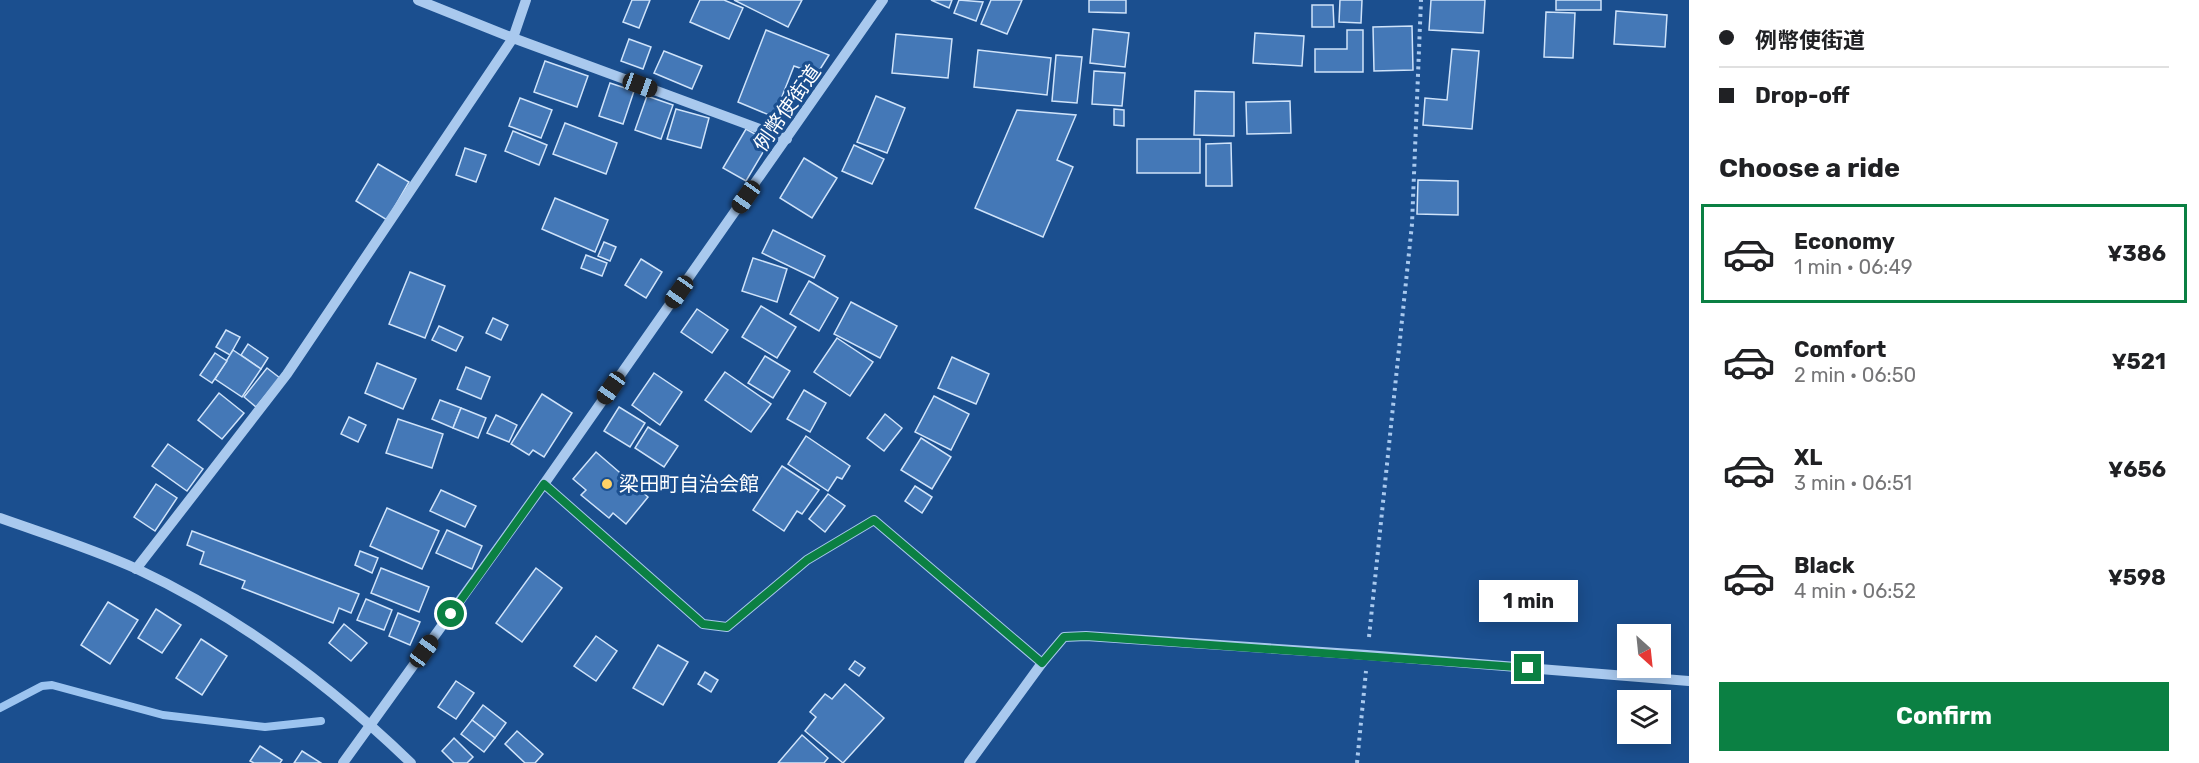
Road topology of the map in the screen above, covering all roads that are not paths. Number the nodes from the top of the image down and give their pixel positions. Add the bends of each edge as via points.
1 (417, 0) edge
2 (526, 0) edge
3 (883, 0) edge
4 (513, 38) junction
5 (787, 139) junction
6 (544, 484) junction
7 (0, 518) edge
8 (136, 569) junction
9 (1042, 663) junction
10 (1689, 681) edge
11 (371, 725) junction
12 (343, 763) edge
13 (411, 763) edge
14 (969, 763) edge

1 - 4 street
2 - 4 street
3 - 5 street, 例幣使街道
4 - 5 street
4 - 8 street via 287,374
5 - 6 street, 例幣使街道
6 - 9 street via 703,624 727,627 807,560 874,520
6 - 11 street, 例幣使街道
7 - 8 street
8 - 11 street via 200,602 252,636
9 - 10 street via 1064,637 1086,636
9 - 14 street
11 - 12 street, 例幣使街道
11 - 13 street

